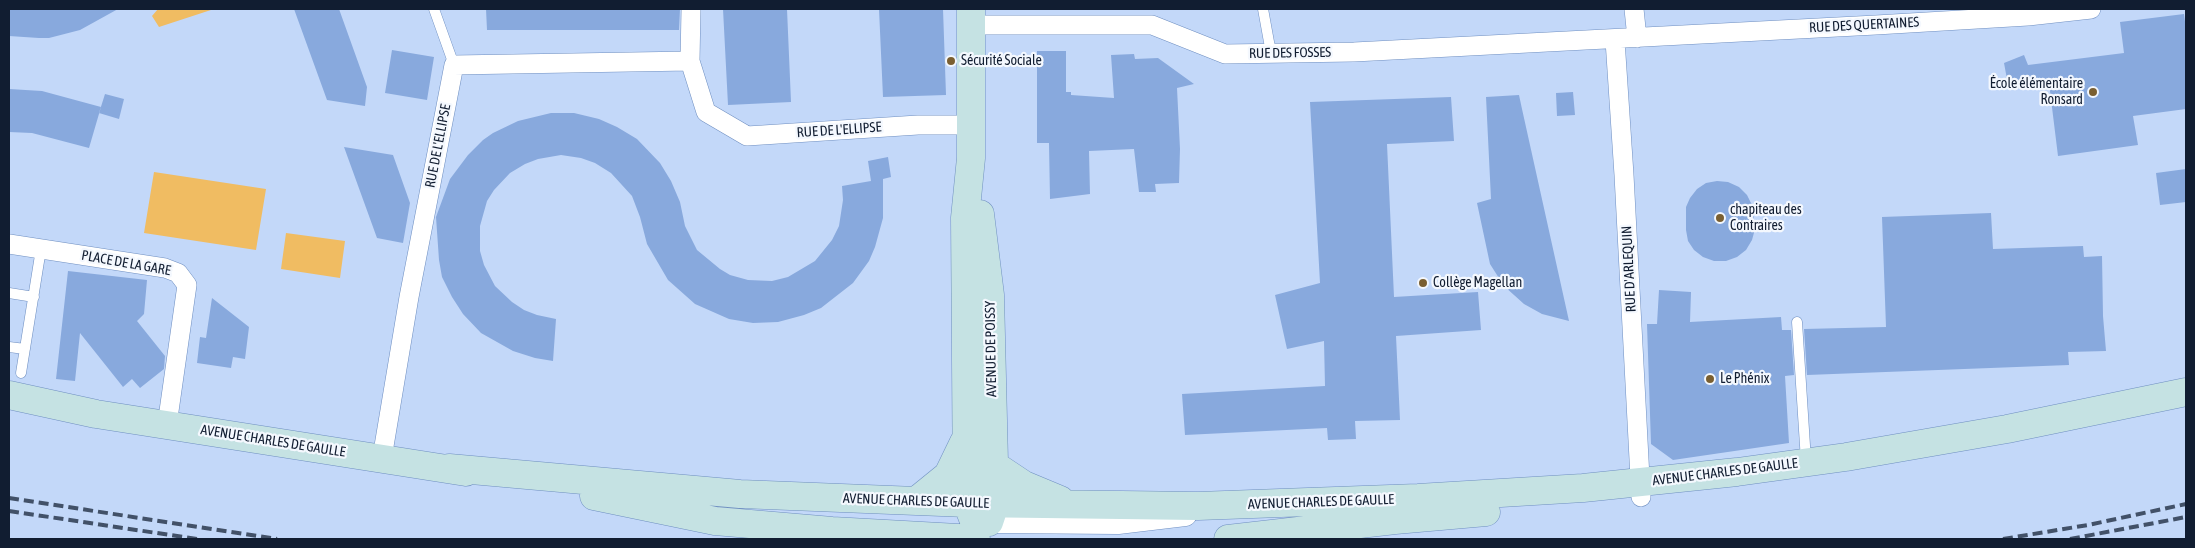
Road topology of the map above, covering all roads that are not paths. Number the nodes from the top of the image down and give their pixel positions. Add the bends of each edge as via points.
1 (434, 9) edge
2 (691, 9) edge
3 (1263, 9) edge
4 (1634, 9) edge
5 (2091, 9) edge
6 (1942, 15) edge
7 (971, 17) edge
8 (1637, 38) junction
9 (1615, 40) junction
10 (1271, 53) junction
11 (690, 61) junction
12 (454, 65) junction
13 (971, 125) junction
14 (971, 158) junction
15 (9, 244) edge
16 (41, 249) junction
17 (9, 293) edge
18 (34, 297) junction
19 (1797, 322) dead end
20 (9, 347) edge
21 (26, 349) junction
22 (15, 384) edge
23 (2186, 392) edge
24 (2186, 407) edge
25 (9, 410) edge
26 (96, 414) junction
27 (167, 425) junction
28 (967, 436) junction
29 (382, 458) junction
30 (1806, 462) junction
31 (994, 465) junction
32 (449, 468) junction
33 (1640, 490) junction
34 (916, 501) junction
35 (1071, 504) junction
36 (1215, 506) junction
37 (981, 524) edge
38 (824, 535) edge
39 (1228, 539) edge

1 - 12 lane
2 - 11 street, RUE DE L'ELLIPSE
3 - 10 lane
4 - 8 street
5 - 6 street, RUE DES QUERTAINES via 2028,16
6 - 8 street, RUE DES QUERTAINES
7 - 10 street, RUE DES FOSSES via 1152,25 1225,54
7 - 13 main road, AVENUE DE POISSY
8 - 9 street, RUE DES QUERTAINES
9 - 10 street, RUE DES FOSSES
9 - 33 street, RUE D'ARLEQUIN
11 - 12 street
11 - 13 street, RUE DE L'ELLIPSE via 706,112 747,136 918,125
12 - 29 street, RUE DE L'ELLIPSE
13 - 14 main road, AVENUE DE POISSY
14 - 28 main road, AVENUE DE POISSY via 965,218
14 - 31 main road, AVENUE DE POISSY via 990,287
15 - 16 street, PLACE DE LA GARE
16 - 18 lane
16 - 27 street, PLACE DE LA GARE via 165,268 182,278 187,285
17 - 18 lane
18 - 21 lane
19 - 30 lane
20 - 21 lane
21 - 22 lane
22 - 26 main road, AVENUE CHARLES DE GAULLE
23 - 30 main road, AVENUE CHARLES DE GAULLE via 2007,429
24 - 33 main road, AVENUE CHARLES DE GAULLE via 1920,459 1738,486
25 - 26 main road, AVENUE CHARLES DE GAULLE
26 - 27 main road, AVENUE CHARLES DE GAULLE
27 - 29 main road, AVENUE CHARLES DE GAULLE
28 - 34 main road via 948,475
28 - 37 main road, AVENUE DE POISSY
29 - 32 main road, AVENUE CHARLES DE GAULLE
30 - 33 main road, AVENUE CHARLES DE GAULLE
31 - 35 main road via 1024,485
31 - 37 main road, AVENUE DE POISSY
32 - 34 main road, AVENUE CHARLES DE GAULLE via 740,494
32 - 38 main road, AVENUE CHARLES DE GAULLE via 674,514
33 - 36 main road, AVENUE CHARLES DE GAULLE
33 - 39 main road, AVENUE CHARLES DE GAULLE
34 - 37 main road, AVENUE CHARLES DE GAULLE
35 - 36 main road, AVENUE CHARLES DE GAULLE
35 - 37 main road, AVENUE CHARLES DE GAULLE
36 - 37 street via 1146,520
37 - 38 main road, AVENUE CHARLES DE GAULLE

